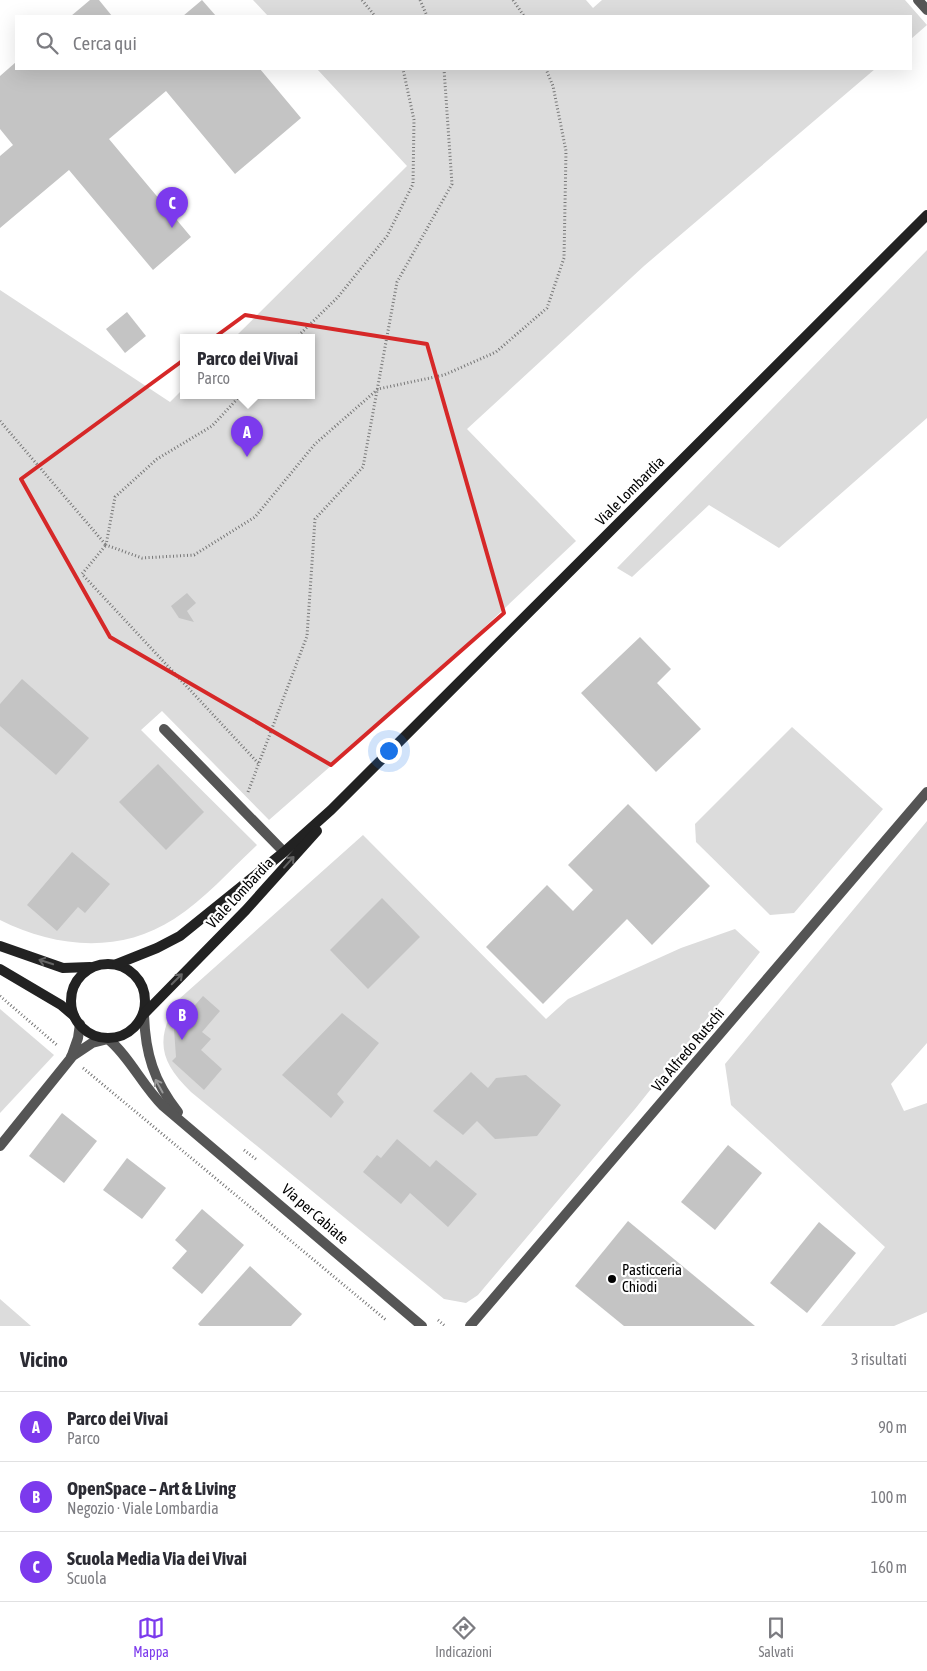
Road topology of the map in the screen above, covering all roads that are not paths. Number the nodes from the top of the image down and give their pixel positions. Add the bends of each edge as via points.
1 (918, 0) edge
2 (927, 10) edge
3 (927, 215) edge
4 (164, 730) dead end
5 (354, 788) junction
6 (927, 792) edge
7 (284, 852) junction
8 (0, 946) edge
9 (117, 964) junction
10 (93, 966) junction
11 (0, 969) edge
12 (144, 1014) junction
13 (77, 1020) junction
14 (108, 1038) junction
15 (71, 1058) junction
16 (188, 1125) junction
17 (0, 1146) edge
18 (422, 1326) edge
19 (470, 1326) edge

1 - 2 street
3 - 5 main road, Viale Lombardia
4 - 7 street, Viale Lombardia
5 - 7 main road, Viale Lombardia
12 -> 5 main road, Viale Lombardia via 252,903
6 - 19 street, Via Alfredo Rutschi
7 - 9 main road, Viale Lombardia via 180,936
10 -> 8 main road via 63,968
9 - 10 main road
9 - 12 main road via 131,971 141,982 146,996
10 - 13 main road via 75,984 71,1001
11 - 13 main road via 61,1005
12 - 14 main road via 135,1028 124,1035
16 -> 12 street via 166,1098 152,1072
13 - 14 main road via 95,1036
13 - 15 street via 78,1038
14 - 15 street via 92,1043
14 - 16 street via 149,1092
15 - 17 street
16 - 18 street, Via per Cabiate

